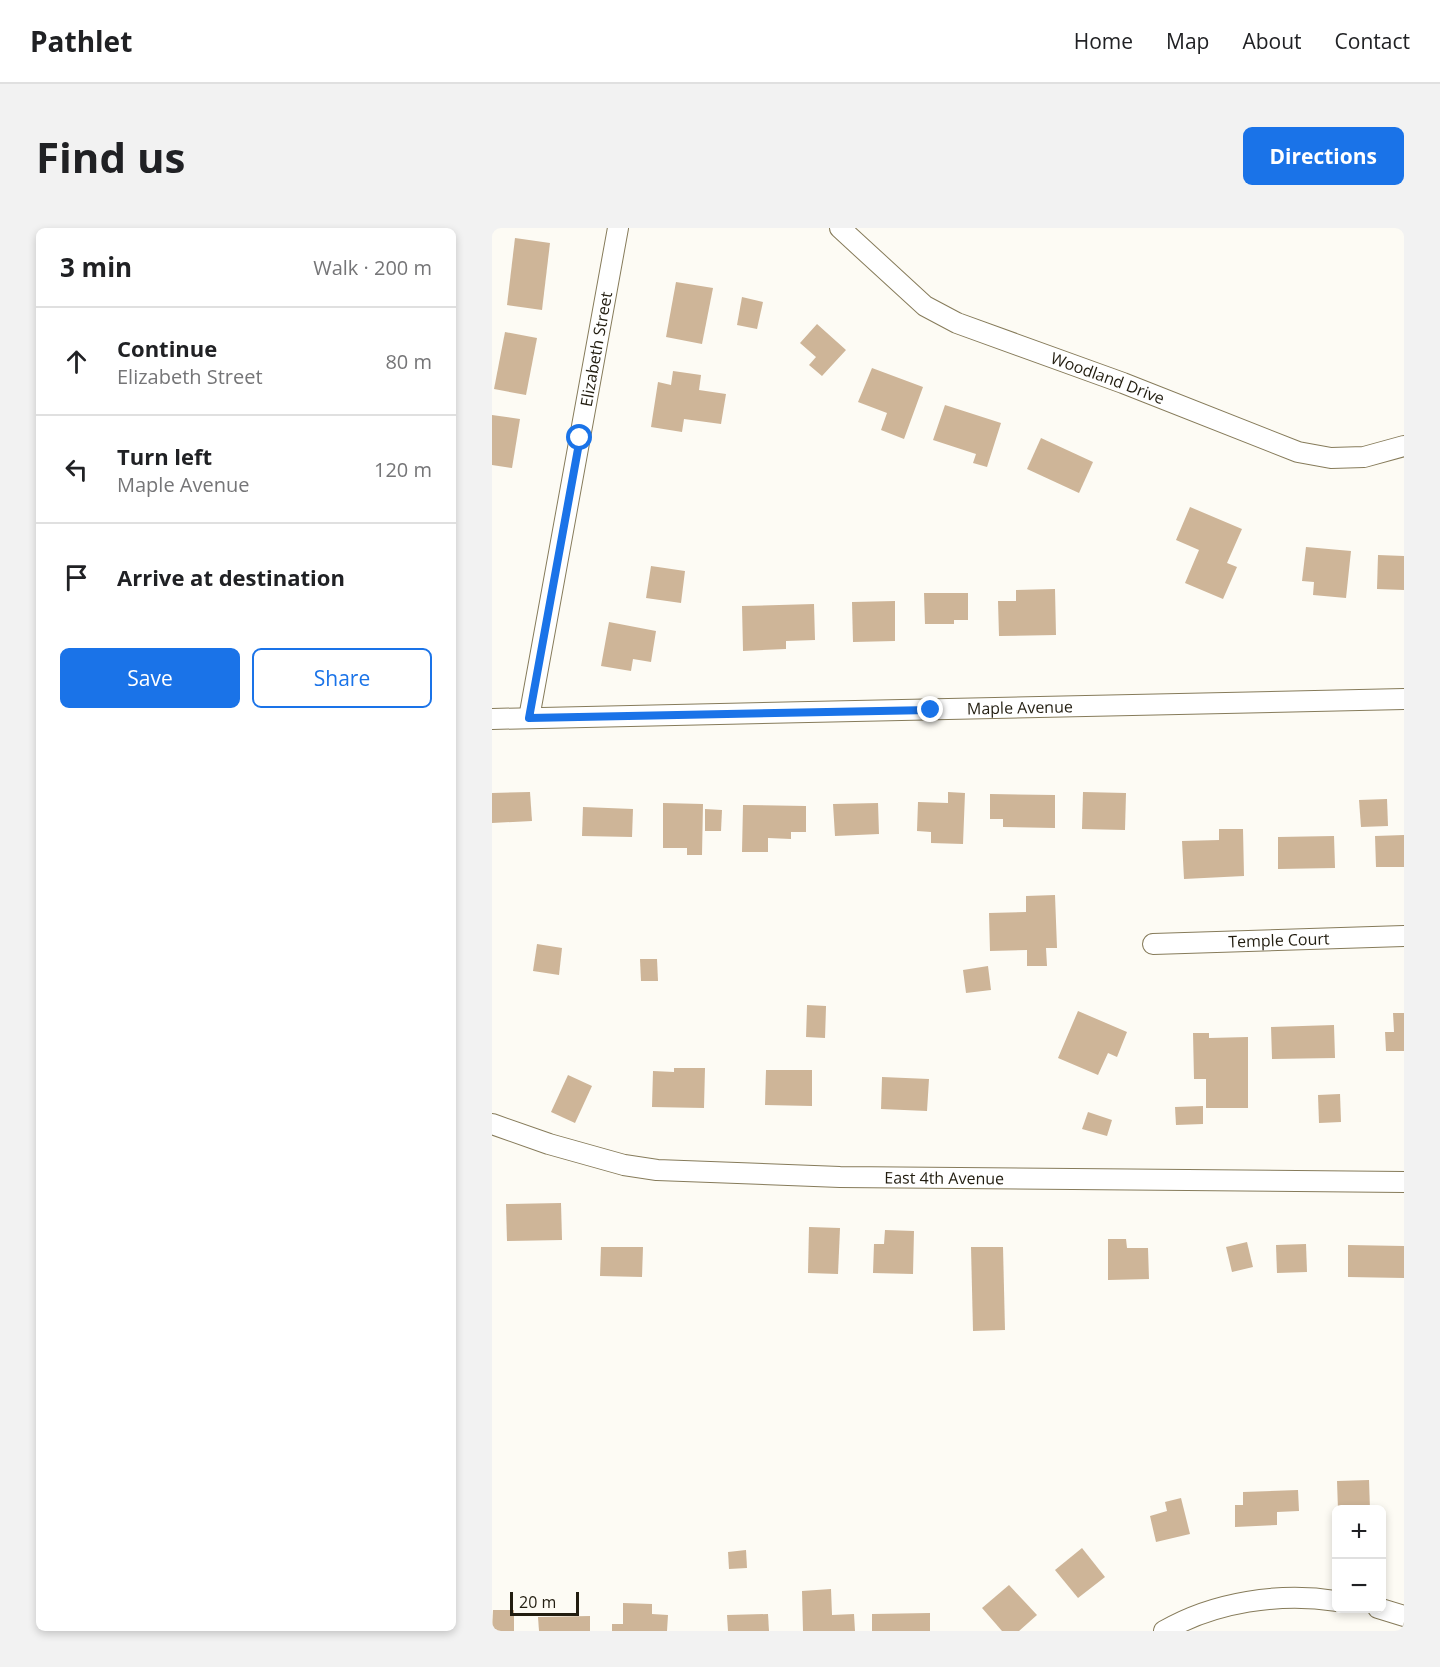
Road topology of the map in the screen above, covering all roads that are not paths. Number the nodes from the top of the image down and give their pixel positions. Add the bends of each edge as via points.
1 (618, 228) edge
2 (840, 228) edge
3 (1404, 446) edge
4 (1404, 699) edge
5 (492, 718) edge
6 (529, 718) junction
7 (1404, 936) edge
8 (1153, 944) dead end
9 (492, 1124) edge
10 (1404, 1182) edge
11 (1332, 1601) edge
12 (1386, 1611) edge
13 (1404, 1617) edge
14 (1164, 1631) edge

1 - 6 street, Elizabeth Street
2 - 3 street, Woodland Drive via 925,306 957,323 1298,452 1331,459 1364,457
4 - 6 street, Maple Avenue
5 - 6 street, Maple Avenue
7 - 8 street, Temple Court
9 - 10 street, East 4th Avenue via 570,1150 657,1170 840,1177
11 - 14 street via 1257,1601 1185,1619
12 - 13 street

